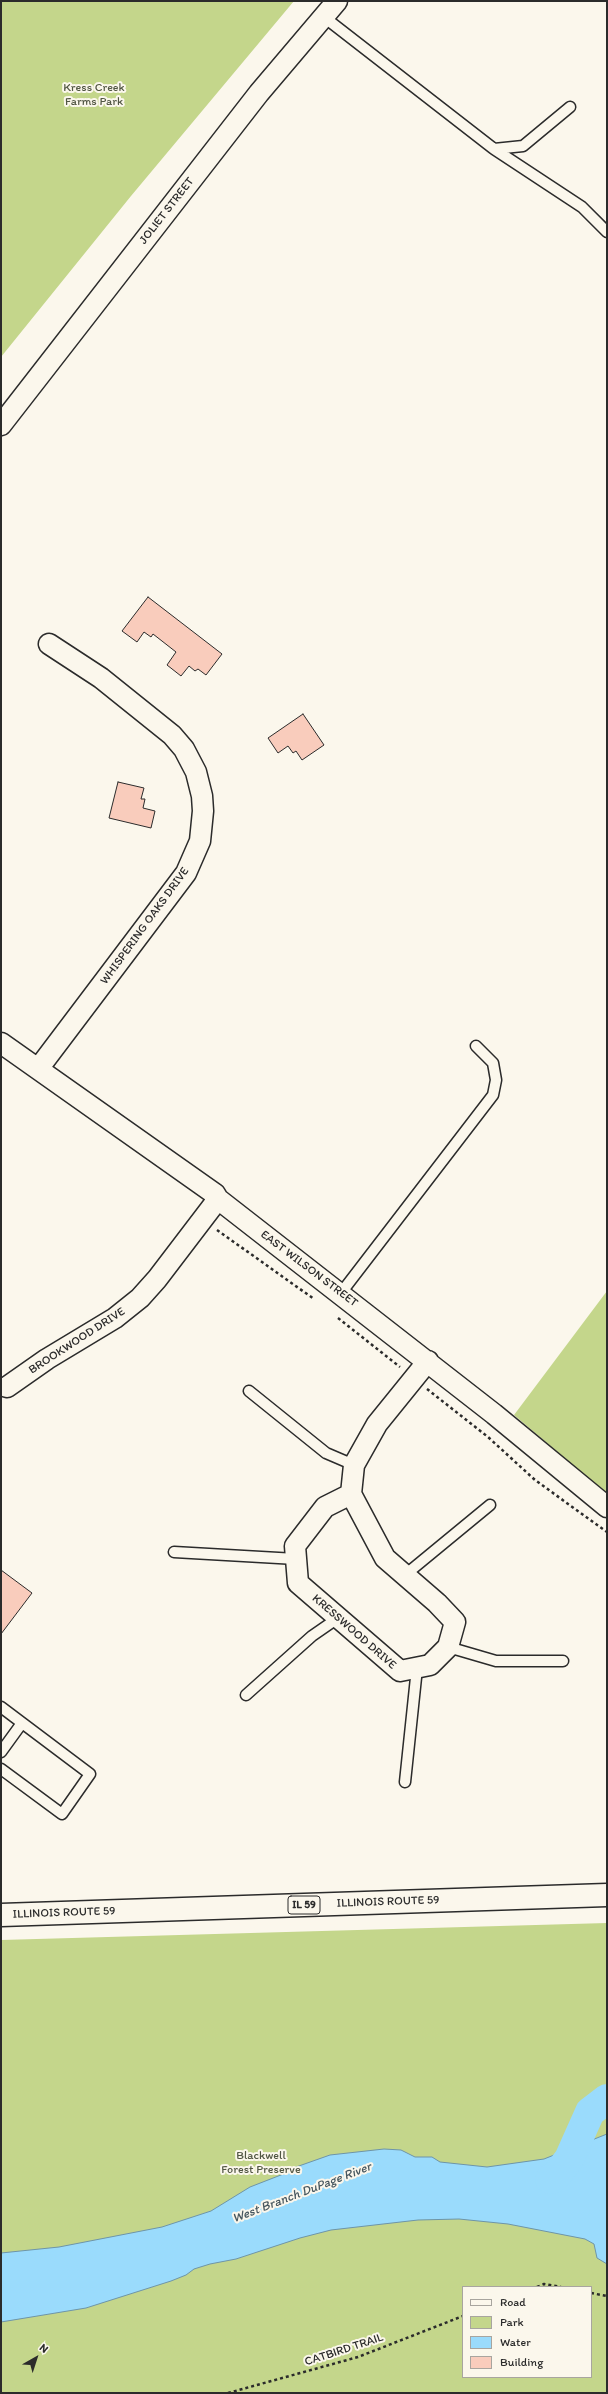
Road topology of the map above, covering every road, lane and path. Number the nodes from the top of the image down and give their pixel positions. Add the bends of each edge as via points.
1 (337, 1) edge
2 (324, 18) junction
3 (570, 107) dead end
4 (494, 149) junction
5 (607, 232) edge
6 (1, 425) edge
7 (49, 644) dead end
8 (1, 1043) edge
9 (476, 1046) dead end
10 (38, 1069) junction
11 (218, 1199) junction
12 (212, 1226) dead end
13 (341, 1294) junction
14 (316, 1300) dead end
15 (334, 1314) dead end
16 (428, 1362) junction
17 (404, 1370) dead end
18 (422, 1385) dead end
19 (8, 1387) dead end
20 (248, 1391) dead end
21 (354, 1466) junction
22 (351, 1494) junction
23 (490, 1505) dead end
24 (607, 1507) edge
25 (607, 1532) edge
26 (174, 1552) dead end
27 (296, 1559) junction
28 (405, 1575) junction
29 (338, 1618) junction
30 (448, 1647) junction
31 (563, 1661) dead end
32 (417, 1668) junction
33 (246, 1695) dead end
34 (1, 1707) edge
35 (22, 1723) junction
36 (1, 1752) edge
37 (1, 1769) edge
38 (405, 1782) dead end
39 (607, 1895) edge
40 (1, 1914) edge
41 (539, 2286) edge
42 (555, 2286) edge
43 (592, 2293) edge
44 (607, 2296) edge
45 (462, 2316) edge
46 (228, 2393) edge

1 - 2 street, JOLIET STREET
2 - 4 lane
2 - 6 street, JOLIET STREET via 259,93
3 - 4 lane via 523,146
4 - 5 lane via 582,207
7 - 10 street, WHISPERING OAKS DRIVE via 100,678 172,735 184,749 196,772 203,811 200,841 186,873
8 - 10 street, EAST WILSON STREET
9 - 13 lane via 493,1063 496,1080 493,1095
10 - 11 street, EAST WILSON STREET via 215,1194
11 - 13 street, EAST WILSON STREET
11 - 19 street, BROOKWOOD DRIVE via 140,1298 115,1318 47,1359
12 - 14 path
13 - 16 street, EAST WILSON STREET
15 - 17 path
16 - 21 street via 377,1424
16 - 24 street, EAST WILSON STREET
18 - 25 path via 488,1437 535,1480
20 - 21 lane via 326,1453
21 - 22 street
22 - 27 street, KRESSWOOD DRIVE via 325,1508 295,1546
22 - 28 street, KRESSWOOD DRIVE via 385,1558
23 - 28 lane
26 - 27 lane
27 - 29 street, KRESSWOOD DRIVE via 298,1583
28 - 30 street, KRESSWOOD DRIVE via 455,1622
29 - 32 street, KRESSWOOD DRIVE via 400,1671
29 - 33 lane via 312,1636
30 - 31 lane via 496,1661
30 - 32 street, KRESSWOOD DRIVE via 430,1665
32 - 38 lane
34 - 35 lane
35 - 36 lane
35 - 37 lane via 90,1774 62,1814
39 - 40 main road, ILLINOIS ROUTE 59 / IL 59
41 - 42 path
43 - 44 path
45 - 46 path, CATBIRD TRAIL via 358,2357

